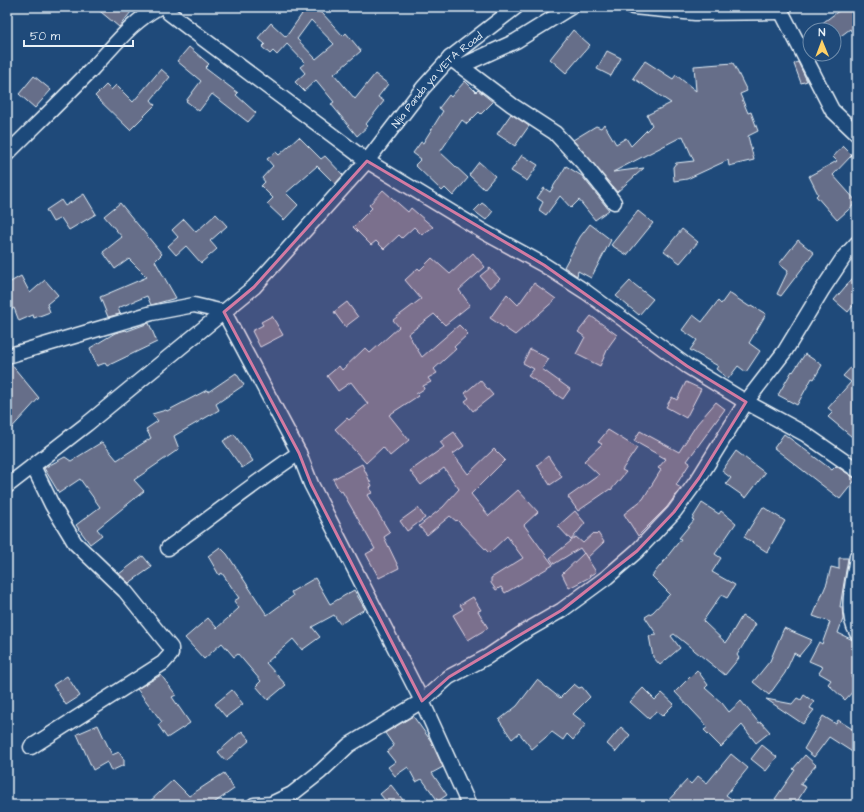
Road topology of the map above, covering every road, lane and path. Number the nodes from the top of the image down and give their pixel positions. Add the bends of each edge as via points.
1 (160, 7) edge
2 (166, 7) edge
3 (516, 7) edge
4 (571, 7) edge
5 (633, 7) edge
6 (781, 10) edge
7 (455, 62) junction
8 (857, 134) edge
9 (7, 154) edge
10 (367, 162) junction
11 (614, 202) dead end
12 (857, 243) edge
13 (224, 312) junction
14 (7, 356) edge
15 (746, 402) junction
16 (299, 453) junction
17 (33, 466) junction
18 (857, 470) edge
19 (7, 486) edge
20 (168, 548) dead end
21 (857, 556) edge
22 (857, 633) edge
23 (422, 701) junction
24 (31, 746) dead end
25 (254, 805) edge
26 (470, 805) edge

1 - 9 street via 126,30 93,68
2 - 10 street via 169,13
3 - 7 street, Njia Panda ya VETA Road
4 - 7 street via 516,41
5 - 6 street via 695,13
6 - 8 street via 832,110
7 - 10 street, Njia Panda ya VETA Road via 424,88
7 - 11 street via 512,105 556,133 583,162
10 - 13 street, Njia Panda ya VETA Road via 254,287
10 - 15 street via 550,269 586,292 687,366
12 - 15 street via 844,257 784,351
13 - 14 street via 194,305 152,313
13 - 16 street
13 - 17 street, Njia Panda ya VETA Road
15 - 18 street via 805,434
15 - 23 street via 699,478 674,512 637,551 562,610 487,657 449,677
16 - 20 street
16 - 23 street via 311,484
17 - 19 street, Njia Panda ya VETA Road
17 - 24 street via 75,543 125,591 172,648 171,654 163,662
21 - 22 street via 850,611
23 - 25 street via 349,745 292,794 271,804
23 - 26 street

